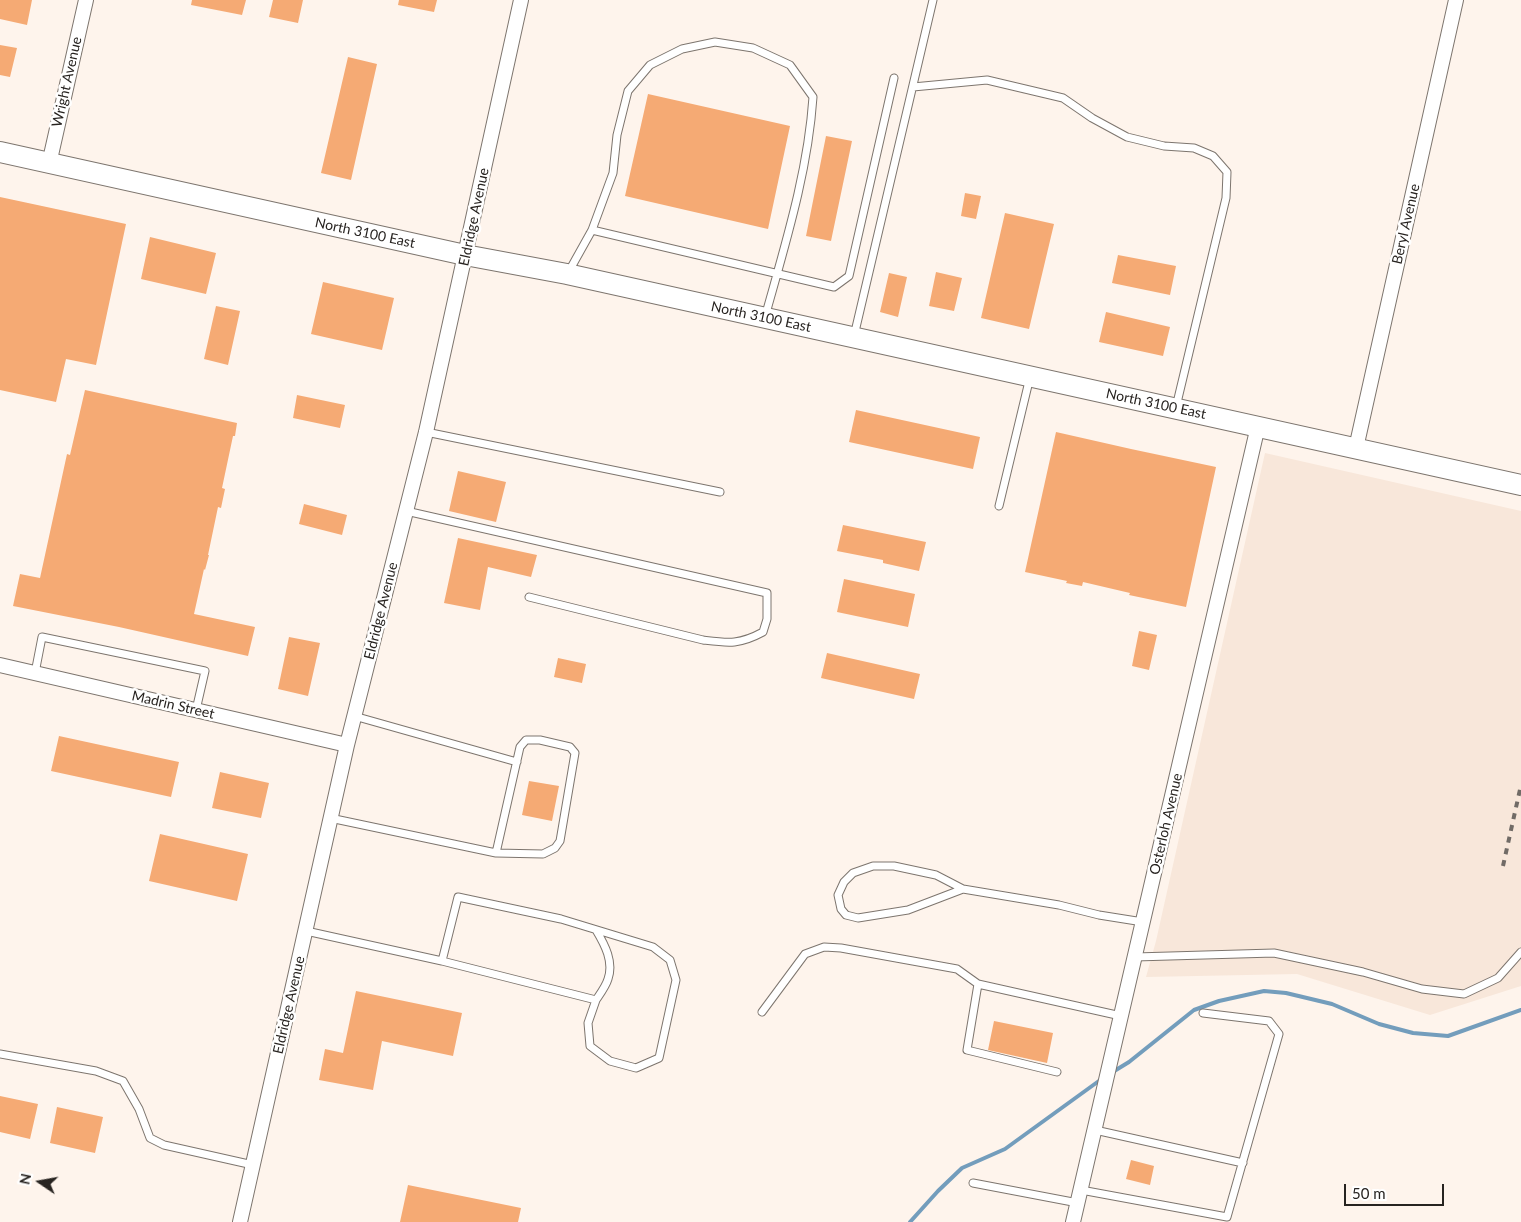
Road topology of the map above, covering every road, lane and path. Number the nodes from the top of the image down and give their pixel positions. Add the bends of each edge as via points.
1 (86, 0) edge
2 (521, 0) edge
3 (933, 0) edge
4 (1456, 0) edge
5 (894, 78) dead end
6 (913, 88) junction
7 (0, 152) edge
8 (49, 164) junction
9 (592, 230) junction
10 (465, 255) junction
11 (778, 273) junction
12 (567, 274) junction
13 (765, 317) junction
14 (854, 337) junction
15 (1030, 376) junction
16 (1175, 408) junction
17 (1258, 426) junction
18 (426, 432) junction
19 (1356, 448) junction
20 (1521, 484) edge
21 (720, 492) dead end
22 (999, 506) dead end
23 (406, 511) junction
24 (529, 597) dead end
25 (0, 665) edge
26 (35, 673) junction
27 (196, 710) junction
28 (354, 716) junction
29 (347, 745) junction
30 (517, 762) junction
31 (330, 818) junction
32 (496, 853) junction
33 (964, 889) junction
34 (1143, 922) junction
35 (596, 930) junction
36 (306, 931) junction
37 (1521, 952) edge
38 (1134, 957) junction
39 (442, 961) junction
40 (978, 984) junction
41 (596, 1000) junction
42 (762, 1012) dead end
43 (1202, 1013) dead end
44 (1121, 1016) junction
45 (0, 1054) edge
46 (1057, 1072) dead end
47 (1095, 1130) junction
48 (1243, 1163) junction
49 (253, 1165) junction
50 (974, 1183) dead end
51 (1079, 1196) junction
52 (240, 1222) edge
53 (1073, 1222) edge

1 - 8 street, Wright Avenue
2 - 10 street, Eldridge Avenue
3 - 6 lane
4 - 19 street, Beryl Avenue
5 - 11 lane via 849,276 834,287
6 - 14 lane
6 - 16 lane via 987,80 1063,98 1127,137 1164,146 1194,148 1213,156 1227,172 1226,198
7 - 8 main road, North 3100 East
8 - 10 main road, North 3100 East
9 - 11 lane
9 - 11 lane via 613,173 617,135 628,91 650,65 682,49 715,42 752,48 790,65 813,97 811,128
9 - 12 lane
10 - 12 main road, North 3100 East
10 - 18 street, Eldridge Avenue
11 - 13 lane
12 - 13 main road, North 3100 East
13 - 14 main road, North 3100 East
14 - 15 main road, North 3100 East
15 - 16 main road, North 3100 East
15 - 22 lane
16 - 17 main road, North 3100 East
17 - 19 main road, North 3100 East
17 - 34 street, Osterloh Avenue
18 - 21 lane
18 - 23 street, Eldridge Avenue
19 - 20 main road, North 3100 East
23 - 24 lane via 767,593 767,619 763,632 749,640 731,643 703,640
23 - 28 street, Eldridge Avenue
25 - 26 street, Madrin Street
26 - 27 street, Madrin Street
26 - 27 lane via 42,637 205,670
27 - 29 street, Madrin Street
28 - 29 street, Eldridge Avenue
28 - 30 lane
29 - 31 street, Eldridge Avenue
30 - 32 lane
30 - 32 lane via 520,747 526,740 570,747 575,753 560,841 543,854
31 - 32 lane
31 - 36 street, Eldridge Avenue
33 - 33 lane via 908,910 858,918 846,915 838,895 853,873 873,866 894,866 936,875
33 - 34 lane
34 - 38 street, Osterloh Avenue
35 - 39 lane via 561,919 458,897
35 - 41 lane via 610,961 608,979
35 - 41 lane via 652,947 670,960 676,980 659,1058 636,1068 610,1061 590,1046 588,1023
36 - 39 lane
36 - 49 street, Eldridge Avenue
37 - 38 lane via 1498,978 1464,994 1422,989 1363,972 1274,953
38 - 44 street, Osterloh Avenue
39 - 41 lane
40 - 42 lane via 957,969 824,947 805,954
40 - 44 lane
40 - 46 lane via 967,1050
43 - 48 lane via 1269,1021 1279,1034
44 - 47 street, Osterloh Avenue
45 - 49 lane via 96,1071 123,1080 150,1138 164,1145
47 - 48 lane
47 - 51 street, Osterloh Avenue
48 - 51 lane via 1227,1217
49 - 52 street, Eldridge Avenue
50 - 51 lane
51 - 53 street, Osterloh Avenue

